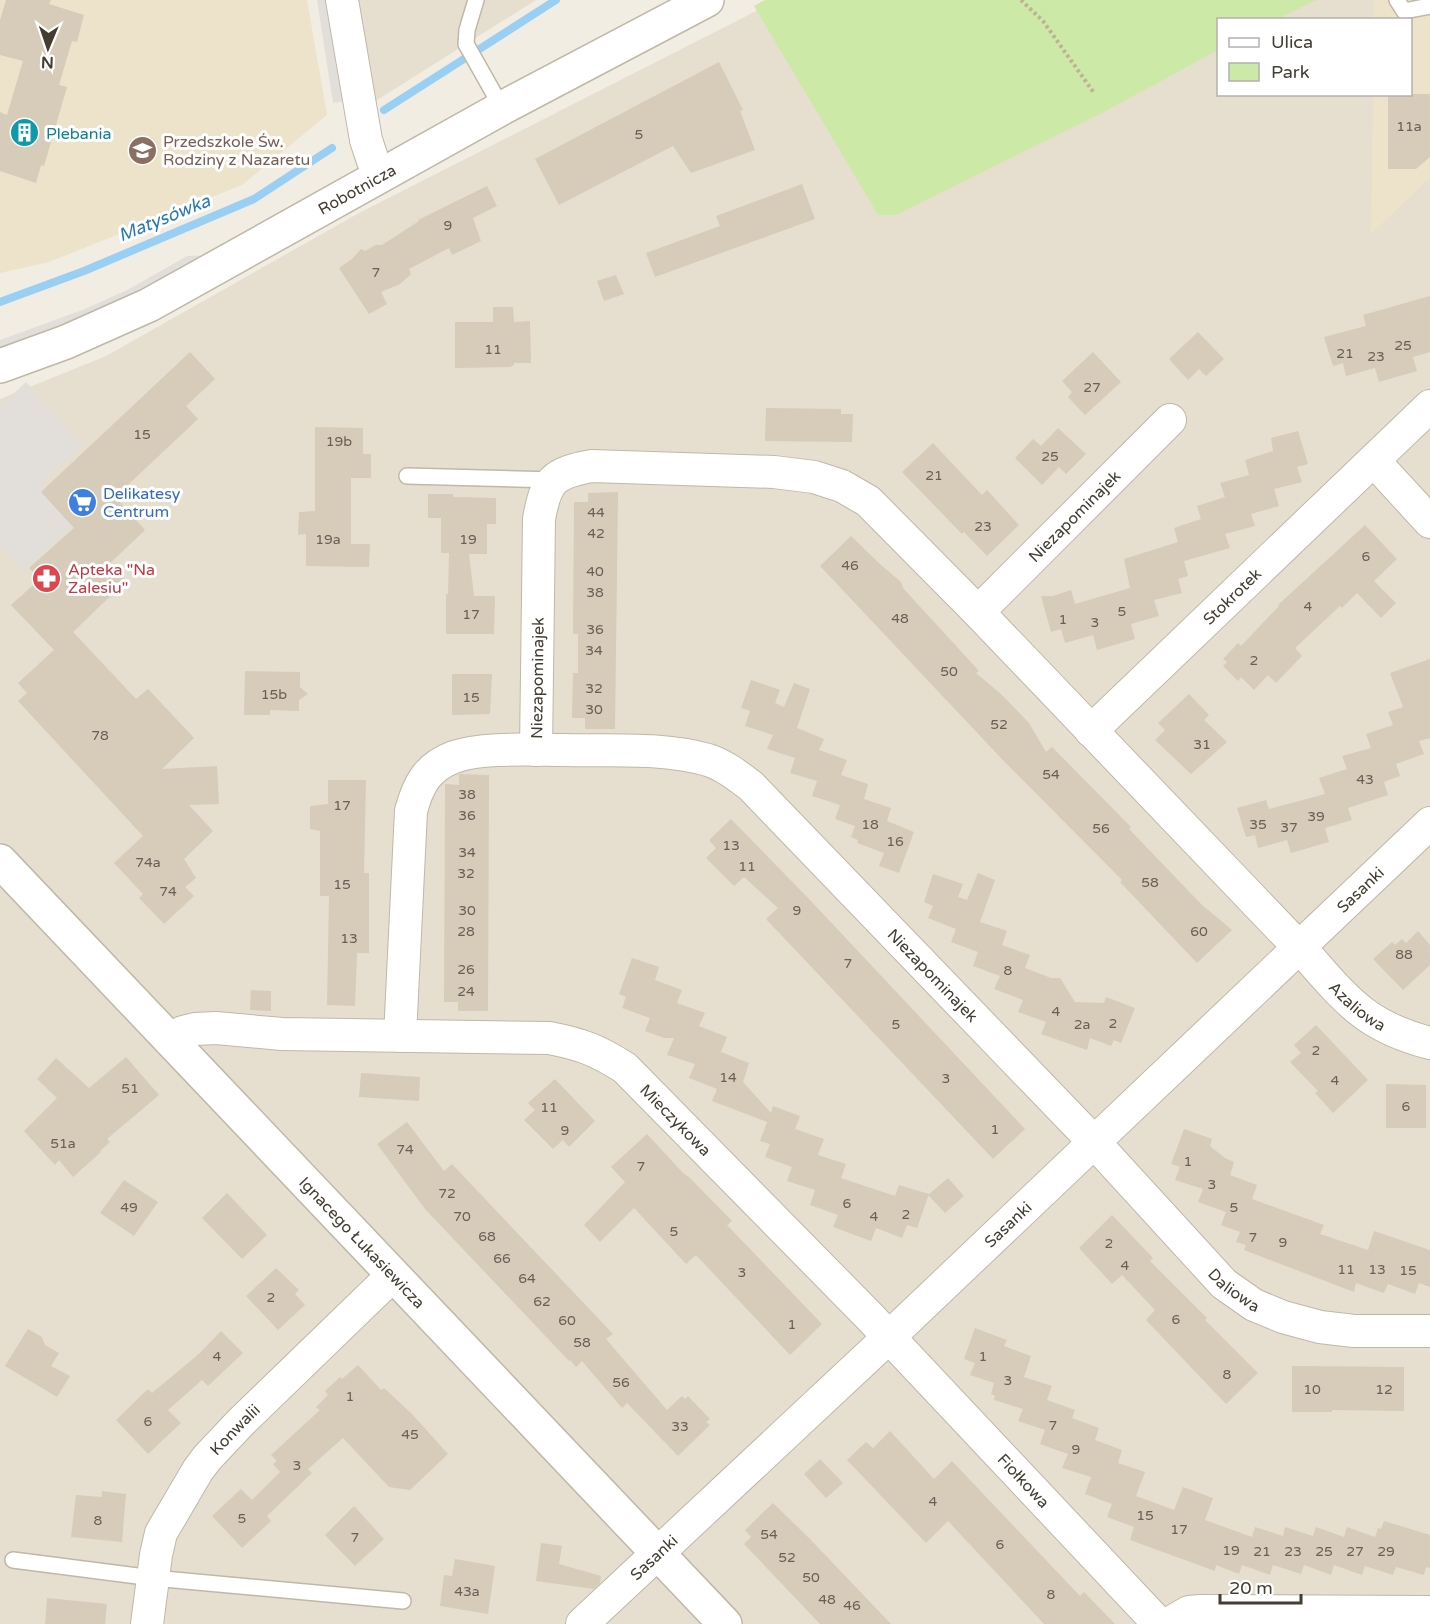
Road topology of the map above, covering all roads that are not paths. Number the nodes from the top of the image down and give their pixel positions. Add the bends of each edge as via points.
1 (342, 0) edge
2 (476, 0) edge
3 (707, 0) edge
4 (1397, 0) edge
5 (1430, 6) edge
6 (501, 108) junction
7 (380, 176) junction
8 (0, 366) edge
9 (1430, 406) edge
10 (1170, 420) dead end
11 (1374, 461) junction
12 (407, 476) dead end
13 (554, 480) junction
14 (1430, 522) edge
15 (978, 612) junction
16 (1091, 731) junction
17 (536, 750) junction
18 (1430, 823) edge
19 (2, 866) edge
20 (1299, 948) junction
21 (400, 1036) junction
22 (170, 1040) junction
23 (1430, 1043) edge
24 (1094, 1142) junction
25 (393, 1275) junction
26 (1430, 1331) edge
27 (889, 1337) junction
28 (658, 1554) junction
29 (13, 1560) dead end
30 (153, 1578) junction
31 (403, 1601) dead end
32 (1430, 1612) edge
33 (147, 1624) edge
34 (582, 1624) edge
35 (725, 1624) edge
36 (1159, 1624) edge
37 (1168, 1624) edge

1 - 7 street via 366,140
2 - 6 lane via 466,44
3 - 6 street, Robotnicza
4 - 5 lane via 1404,11
6 - 7 street, Robotnicza
7 - 8 street, Robotnicza via 150,305
9 - 11 street, Stokrotek
10 - 15 street, Niezapominajek
11 - 14 street
11 - 16 street, Stokrotek
12 - 13 lane
13 - 15 street via 569,470 592,466 774,472 814,477 842,486 868,501
13 - 17 street, Niezapominajek via 543,495 539,519
15 - 16 street
16 - 20 street
17 - 21 street via 454,757 437,766 416,790 411,811
17 - 24 street, Niezapominajek via 661,751 711,761 732,771 759,794
18 - 20 street, Sasanki
19 - 22 street, Ignacego Łukasiewicza
20 - 23 street, Azaliowa via 1364,1016 1386,1029
20 - 24 street, Sasanki
21 - 22 street, Mieczykowa via 282,1034 216,1028 183,1032
21 - 27 street, Mieczykowa via 549,1038 600,1052 624,1068
22 - 25 street, Ignacego Łukasiewicza
24 - 26 street, Daliowa via 1224,1284 1254,1305 1320,1327
24 - 27 street, Sasanki
25 - 28 street, Ignacego Łukasiewicza
25 - 30 street, Konwalii via 207,1458 161,1533
27 - 28 street, Sasanki
27 - 36 street, Fiołkowa
28 - 34 street, Sasanki
28 - 35 street, Ignacego Łukasiewicza
29 - 30 lane
30 - 31 lane
30 - 33 street, Konwalii
32 - 37 street via 1201,1611 1189,1612

